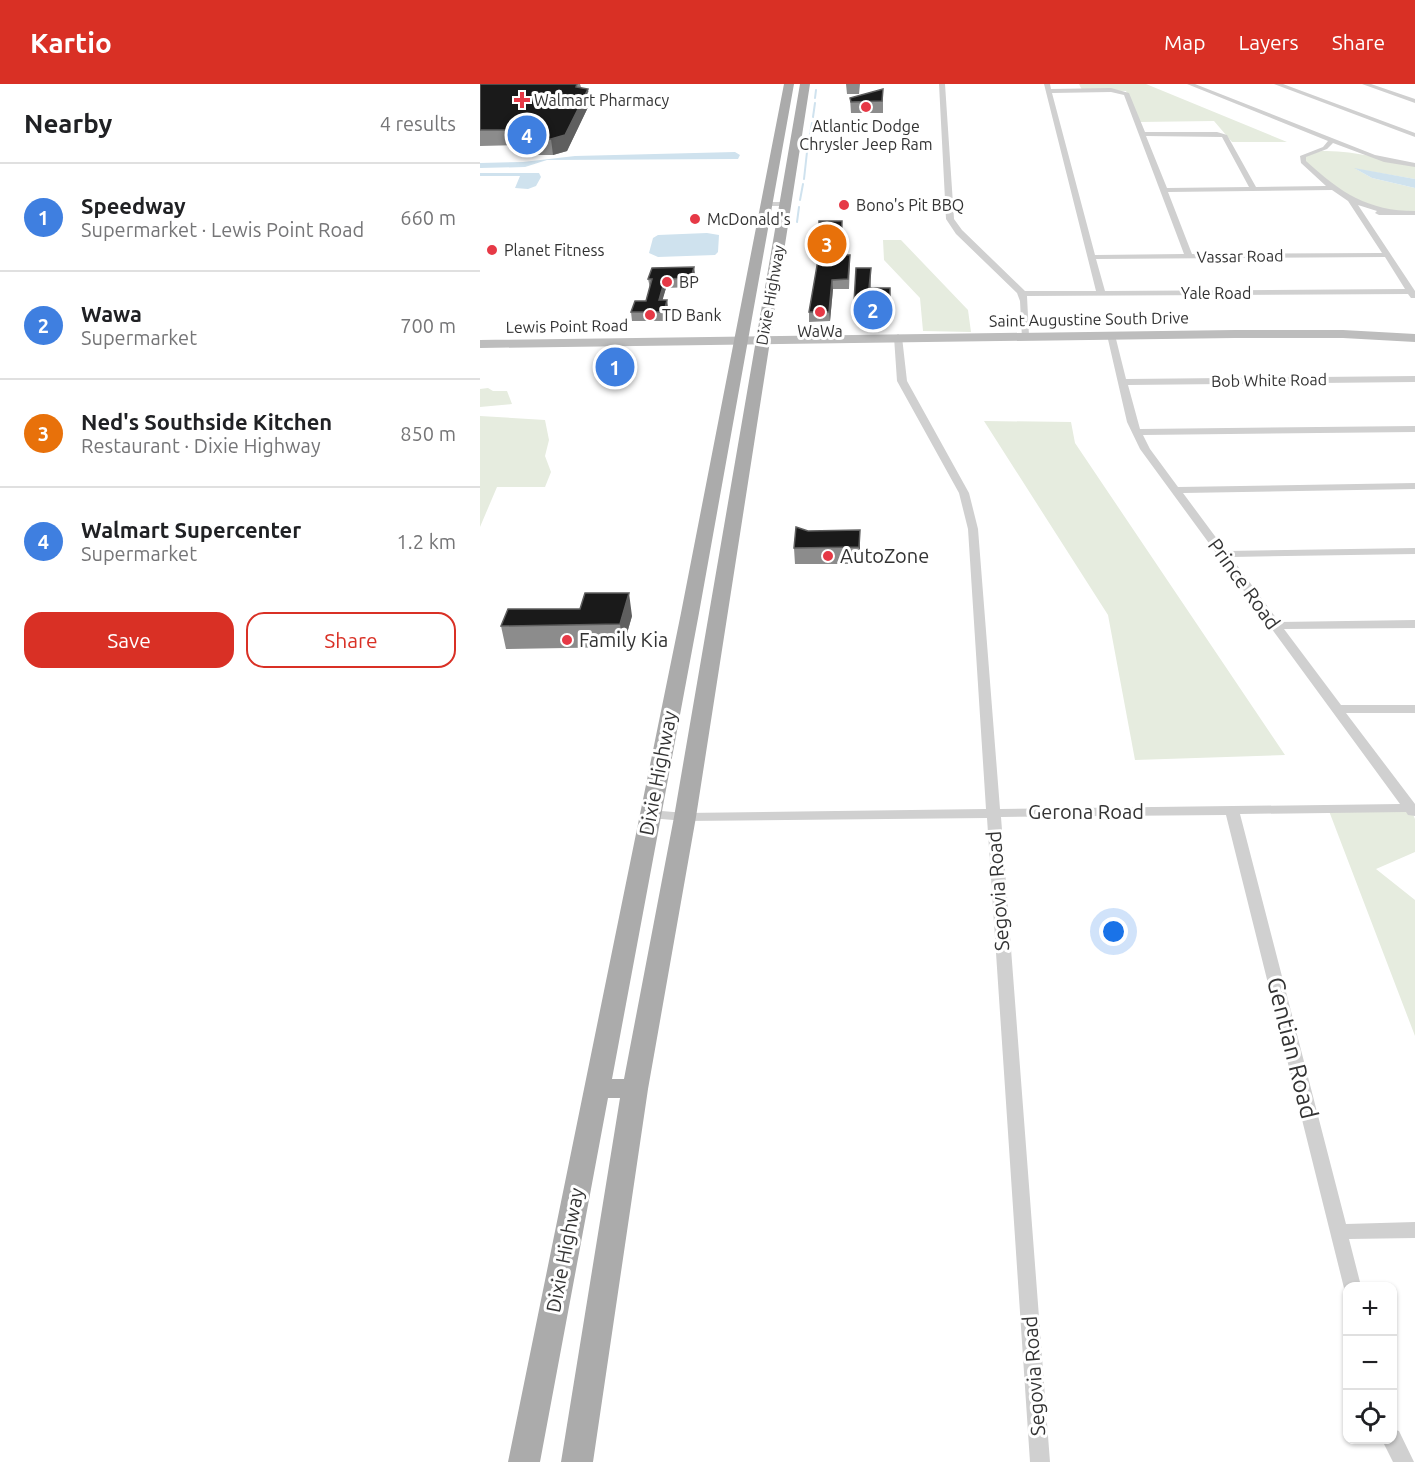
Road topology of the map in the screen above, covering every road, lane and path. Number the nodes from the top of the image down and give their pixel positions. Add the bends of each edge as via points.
1 (789, 84) edge
2 (805, 84) edge
3 (942, 84) edge
4 (1190, 84) edge
5 (1277, 84) edge
6 (1365, 84) edge
7 (1048, 87) edge
8 (1415, 101) edge
9 (786, 104) junction
10 (802, 104) junction
11 (1143, 134) junction
12 (1415, 135) edge
13 (1332, 140) junction
14 (1320, 150) junction
15 (1372, 156) junction
16 (1415, 165) edge
17 (1333, 188) junction
18 (1254, 189) junction
19 (1164, 190) junction
20 (1349, 201) junction
21 (766, 204) junction
22 (785, 204) junction
23 (1388, 211) junction
24 (1415, 213) edge
25 (1362, 215) junction
26 (1388, 255) junction
27 (1189, 256) junction
28 (1092, 257) junction
29 (1101, 293) junction
30 (1022, 294) junction
31 (1413, 294) edge
32 (1111, 335) junction
33 (1025, 336) junction
34 (898, 337) junction
35 (1415, 338) edge
36 (751, 340) junction
37 (480, 344) edge
38 (1415, 379) edge
39 (1123, 382) junction
40 (1415, 429) edge
41 (1136, 432) junction
42 (1415, 486) edge
43 (1175, 490) junction
44 (704, 536) junction
45 (730, 536) junction
46 (1415, 550) edge
47 (1222, 554) junction
48 (1415, 624) edge
49 (1276, 627) junction
50 (1415, 709) edge
51 (1337, 710) junction
52 (1232, 810) junction
53 (1413, 810) edge
54 (992, 812) junction
55 (650, 814) junction
56 (685, 817) junction
57 (597, 1088) junction
58 (635, 1089) junction
59 (1415, 1230) edge
60 (1338, 1232) junction
61 (1351, 1282) edge
62 (1395, 1444) edge
63 (524, 1462) edge
64 (577, 1462) edge
65 (1040, 1462) edge
66 (1404, 1462) edge

1 - 9 main road, Dixie Highway
2 - 10 main road, Dixie Highway
3 - 30 street via 950,219
4 - 13 street
5 - 12 street
6 - 8 street
7 - 11 street via 1124,92
7 - 28 street
9 - 10 street
9 - 21 main road, Dixie Highway
10 - 22 main road, Dixie Highway
11 - 18 street via 1225,136
11 - 19 street
13 - 14 street
13 - 15 street
14 - 15 street via 1347,150
14 - 17 street via 1306,154 1302,161
15 - 16 street
17 - 18 street
17 - 20 street
18 - 19 street
19 - 27 street
20 - 23 street
20 - 25 street
21 - 22 street
21 - 36 main road, Dixie Highway
22 - 36 main road, Dixie Highway
23 - 24 street
23 - 25 street
25 - 26 street
26 - 27 street, Vassar Road
26 - 31 street
27 - 28 street, Vassar Road
28 - 29 street
29 - 30 street, Yale Road
29 - 31 street, Yale Road
30 - 33 street
32 - 33 street, Saint Augustine South Drive
32 - 35 street, Saint Augustine South Drive via 1298,333
32 - 39 street, Prince Road
33 - 34 street, Saint Augustine South Drive
34 - 36 street, Saint Augustine South Drive
34 - 54 street, Segovia Road via 902,381 964,493 973,529
36 - 37 street, Lewis Point Road
36 - 44 main road, Dixie Highway
36 - 45 main road, Dixie Highway via 746,435
38 - 39 street, Bob White Road
39 - 41 street, Prince Road
40 - 41 street
41 - 43 street, Prince Road
42 - 43 street
43 - 47 street, Prince Road
44 - 45 main road
44 - 55 main road, Dixie Highway
45 - 56 main road, Dixie Highway
46 - 47 street
47 - 49 street, Prince Road
48 - 49 street
49 - 51 street, Prince Road
50 - 51 street
51 - 53 street, Prince Road
52 - 53 street, Gerona Road
52 - 54 street, Gerona Road
52 - 60 street, Gentian Road
54 - 56 street, Gerona Road
54 - 65 street, Segovia Road
55 - 56 street, Gerona Road
55 - 57 main road, Dixie Highway
56 - 58 main road, Dixie Highway
57 - 58 main road
57 - 63 main road, Dixie Highway
58 - 64 main road, Dixie Highway
59 - 60 street
60 - 61 street, Gentian Road
62 - 66 street

